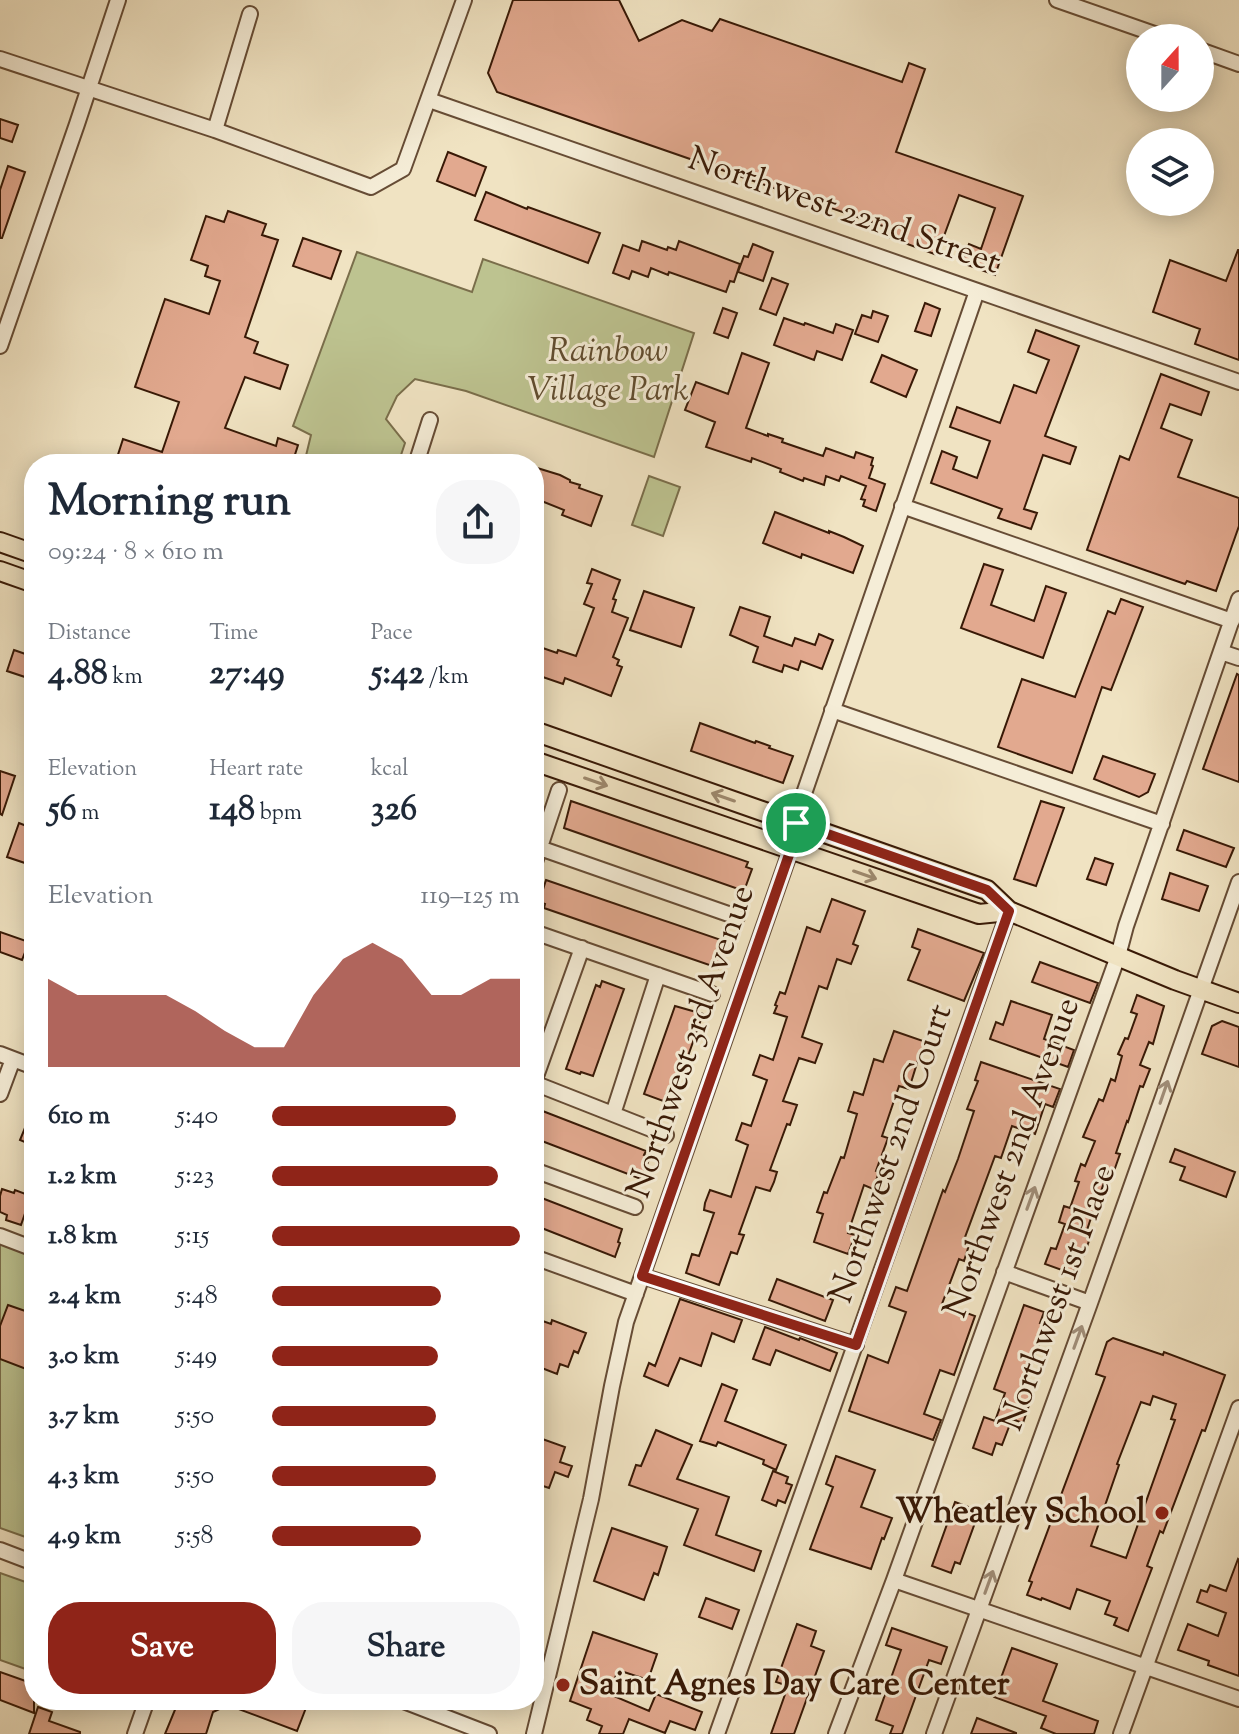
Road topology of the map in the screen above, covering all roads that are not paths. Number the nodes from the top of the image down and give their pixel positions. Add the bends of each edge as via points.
1 (118, 0) edge
2 (464, 0) edge
3 (1057, 0) edge
4 (250, 14) dead end
5 (1126, 24) edge
6 (1214, 55) edge
7 (0, 59) edge
8 (1239, 64) edge
9 (88, 88) junction
10 (429, 100) junction
11 (215, 130) junction
12 (977, 291) junction
13 (0, 346) edge
14 (1239, 382) edge
15 (430, 420) dead end
16 (419, 454) edge
17 (902, 506) junction
18 (0, 542) edge
19 (24, 550) edge
20 (0, 571) edge
21 (24, 579) edge
22 (1239, 599) edge
23 (1232, 621) junction
24 (1221, 652) junction
25 (1239, 658) edge
26 (832, 710) junction
27 (544, 735) edge
28 (544, 764) edge
29 (559, 790) dead end
30 (796, 823) junction
31 (1162, 824) junction
32 (544, 829) edge
33 (544, 849) edge
34 (791, 849) junction
35 (1239, 882) edge
36 (1009, 911) junction
37 (737, 917) dead end
38 (544, 935) edge
39 (582, 948) junction
40 (1118, 956) junction
41 (658, 975) junction
42 (1201, 989) junction
43 (712, 994) dead end
44 (1239, 1003) edge
45 (544, 1054) edge
46 (7, 1057) edge
47 (544, 1086) edge
48 (0, 1094) edge
49 (613, 1114) junction
50 (666, 1135) dead end
51 (544, 1174) edge
52 (635, 1207) dead end
53 (0, 1236) edge
54 (24, 1245) edge
55 (544, 1261) edge
56 (1004, 1272) junction
57 (642, 1276) junction
58 (636, 1294) junction
59 (1090, 1303) junction
60 (856, 1345) junction
61 (1239, 1408) edge
62 (0, 1550) edge
63 (24, 1559) edge
64 (894, 1580) junction
65 (979, 1610) junction
66 (1145, 1667) junction
67 (544, 1693) edge
68 (1239, 1699) edge
69 (143, 1710) edge
70 (427, 1710) edge
71 (540, 1710) edge
72 (135, 1734) edge
73 (489, 1734) edge
74 (534, 1734) edge
75 (717, 1734) edge
76 (836, 1734) edge
77 (934, 1734) edge
78 (1121, 1734) edge

1 - 9 street
2 - 10 street
3 - 5 street
4 - 11 street
6 - 8 street
7 - 9 street
9 - 11 street
9 - 13 street
10 - 11 street via 403,169 371,187
10 - 12 street, Northwest 22nd Street
12 - 14 street, Northwest 22nd Street
12 - 17 street, Northwest 3rd Avenue
15 - 16 street
17 - 23 street
17 - 26 street, Northwest 3rd Avenue
18 - 19 main road
20 - 21 main road
22 - 23 street, Northwest 2nd Avenue
23 - 24 street, Northwest 2nd Avenue
24 - 25 street
24 - 31 street, Northwest 2nd Avenue
26 - 30 street, Northwest 3rd Avenue
26 - 31 street
30 -> 27 main road
28 -> 34 main road
29 - 32 street
30 - 34 street, Northwest 3rd Avenue
30 - 36 main road via 987,890
31 - 40 street, Northwest 2nd Avenue
33 - 37 street
34 -> 36 main road via 979,914
34 - 57 street, Northwest 3rd Avenue
35 - 42 street, Northwest 1st Place
36 - 40 main road
36 - 60 street, Northwest 2nd Court
38 - 39 street
39 - 41 street
39 - 45 street
40 - 42 main road
56 -> 40 street, Northwest 2nd Avenue
41 - 43 street
41 - 49 street
42 - 44 main road
59 -> 42 street, Northwest 1st Place
46 - 48 street
47 - 49 street
49 - 50 street
51 - 52 street
53 - 54 street
55 - 58 street
56 - 59 street
56 - 64 street, Northwest 2nd Avenue
57 - 58 street, Northwest 3rd Avenue
57 - 60 street
58 - 67 street, Northwest 3rd Avenue via 622,1336 591,1499
65 -> 59 street, Northwest 1st Place
60 - 75 street, Northwest 2nd Court
61 - 66 street
62 - 63 street
64 - 65 street
64 - 76 street, Northwest 2nd Avenue
65 - 66 street
65 - 77 street, Northwest 1st Place
66 - 68 street
66 - 78 street
69 - 72 street
70 - 73 street
71 - 74 street, Northwest 3rd Avenue

